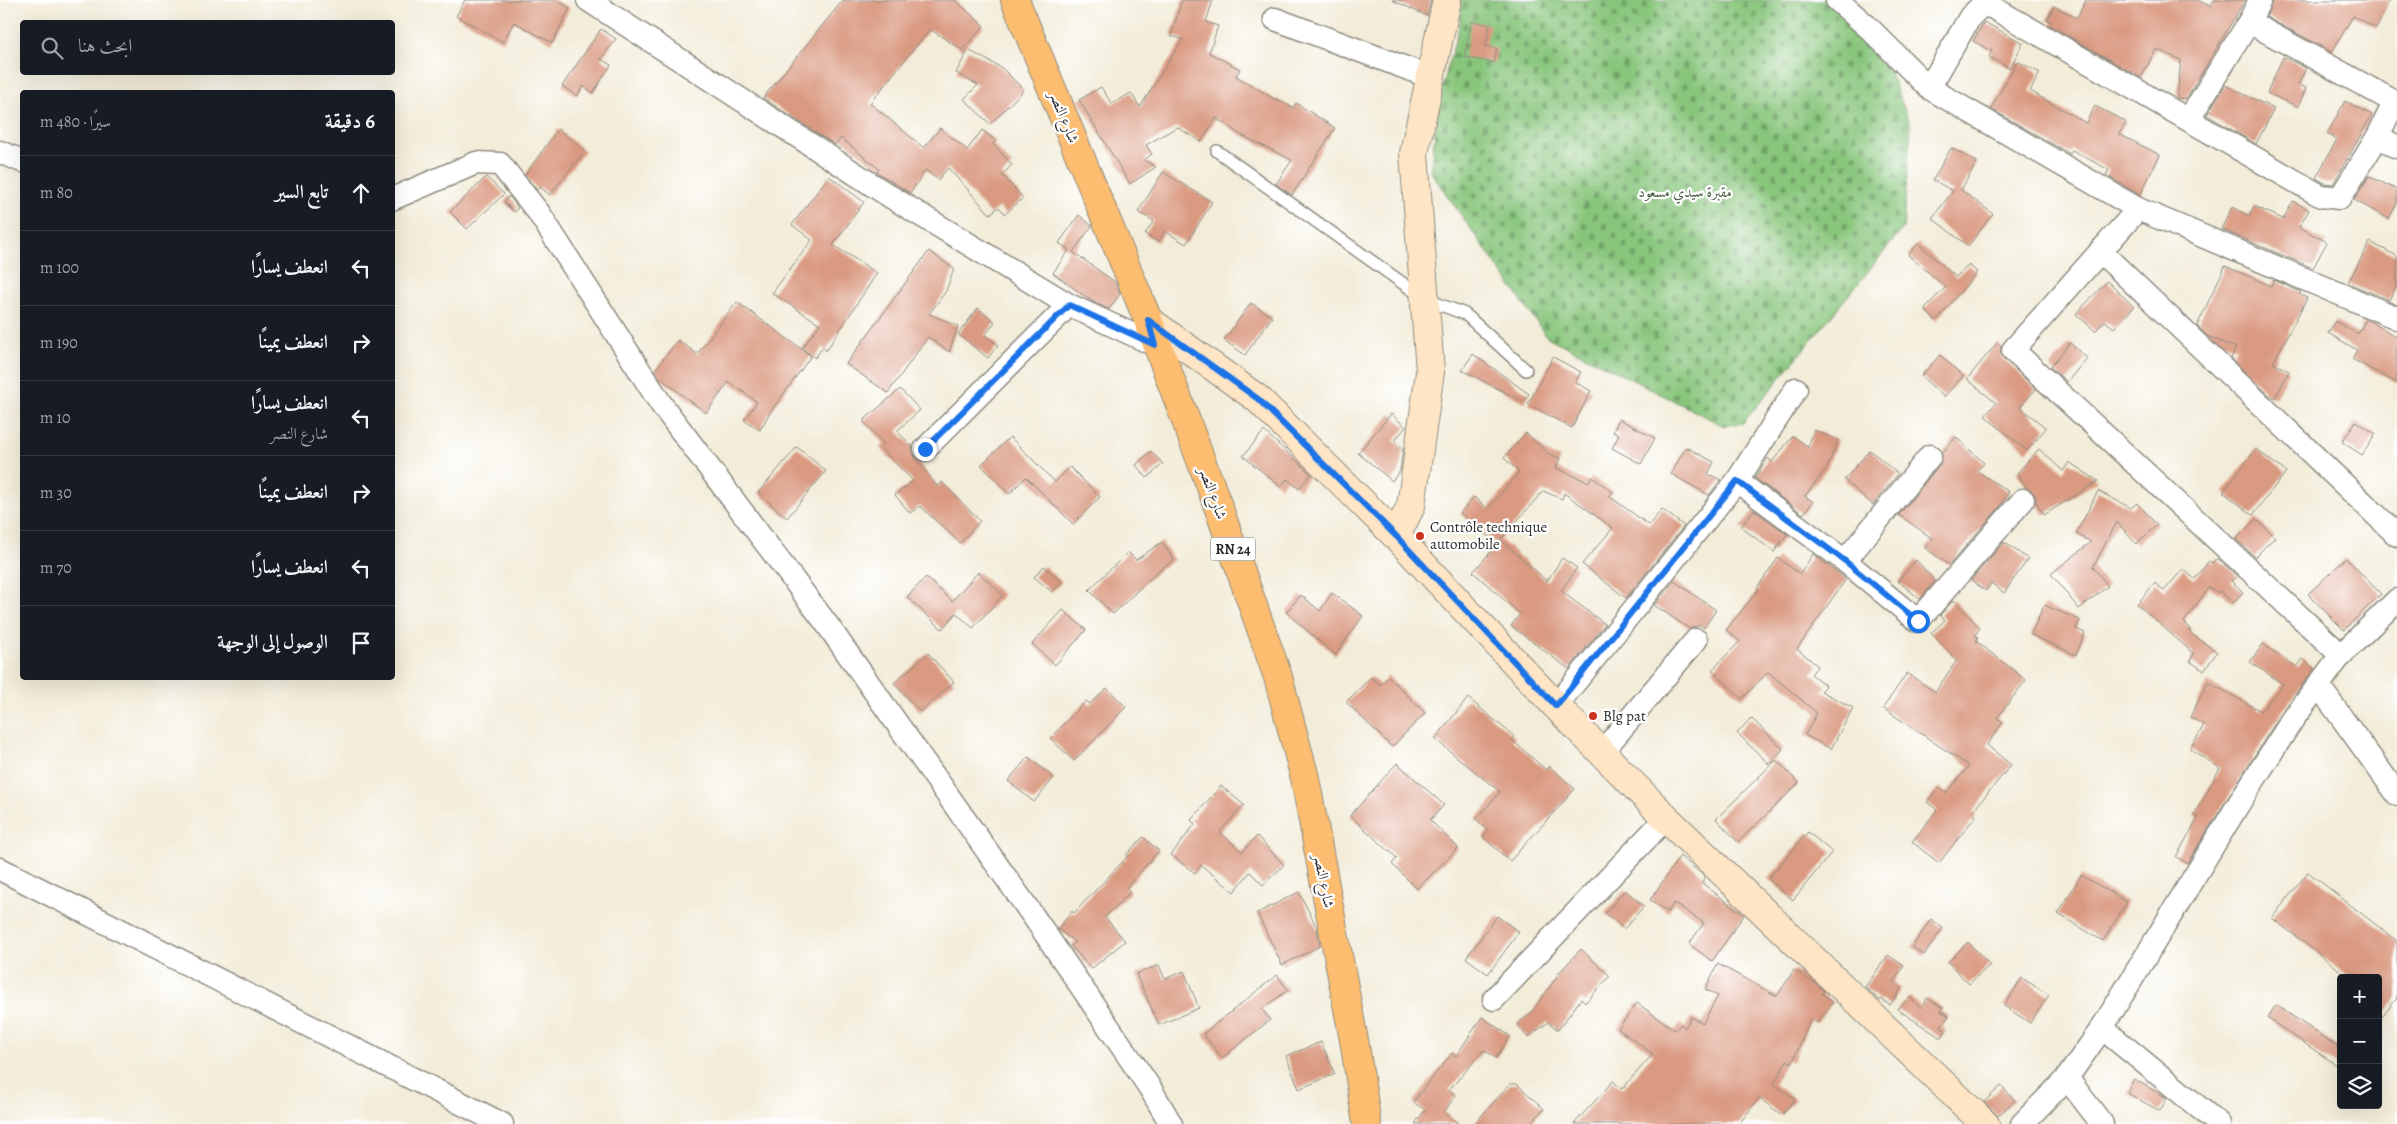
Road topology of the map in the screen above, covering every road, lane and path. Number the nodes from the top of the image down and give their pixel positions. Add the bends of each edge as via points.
1 (588, 0) edge
2 (1016, 0) edge
3 (1447, 0) edge
4 (1837, 0) edge
5 (2260, 0) edge
6 (1275, 19) dead end
7 (2249, 22) junction
8 (1430, 77) junction
9 (1929, 88) junction
10 (2189, 119) junction
11 (2388, 141) edge
12 (1217, 151) dead end
13 (0, 152) edge
14 (20, 160) edge
15 (395, 198) edge
16 (2138, 209) junction
17 (2100, 251) junction
18 (1425, 300) junction
19 (1069, 305) junction
20 (2397, 318) edge
21 (1152, 332) junction
22 (1526, 370) dead end
23 (1796, 389) dead end
24 (925, 449) dead end
25 (1930, 456) dead end
26 (1737, 481) junction
27 (2023, 500) dead end
28 (2397, 535) edge
29 (1396, 536) junction
30 (1845, 561) junction
31 (2393, 613) edge
32 (1696, 640) dead end
33 (2341, 655) junction
34 (2318, 685) junction
35 (1556, 706) junction
36 (1602, 752) junction
37 (2397, 794) edge
38 (1666, 818) junction
39 (0, 869) edge
40 (1494, 999) dead end
41 (2102, 1028) junction
42 (2067, 1078) junction
43 (502, 1124) edge
44 (1171, 1124) edge
45 (1367, 1124) edge
46 (1984, 1124) edge
47 (2022, 1124) edge
48 (2102, 1124) edge
49 (2219, 1124) edge

1 - 19 street via 891,197
2 - 21 main road, شارع النصر / RN 24
3 - 8 street
4 - 9 street
5 - 7 street
6 - 8 street
7 - 10 street
7 - 11 street via 2391,100
8 - 18 street via 1414,153
9 - 10 street via 1970,17 1980,7 1990,6
9 - 16 street
10 - 11 street via 2321,196 2332,199 2340,198
12 - 18 lane
13 - 14 street
15 - 44 street via 476,163 500,164 539,212 661,404 826,623 1038,923
16 - 17 street
16 - 20 street
17 - 28 street
17 - 33 street via 2013,350
18 - 22 lane via 1465,314
18 - 29 street via 1430,372 1411,506
19 - 21 street
19 - 24 street
21 - 29 street via 1258,399
21 - 45 main road, شارع النصر / RN 24 via 1281,686 1305,778
23 - 26 street
25 - 30 street
26 - 30 street
26 - 35 street
27 - 30 street via 1918,621
29 - 35 street
31 - 33 street
32 - 36 street
33 - 34 street
34 - 37 street
34 - 41 street via 2241,800
35 - 36 street
36 - 38 street
38 - 40 street
38 - 46 street
39 - 43 street
41 - 42 street
41 - 49 street
42 - 47 street
42 - 48 street

